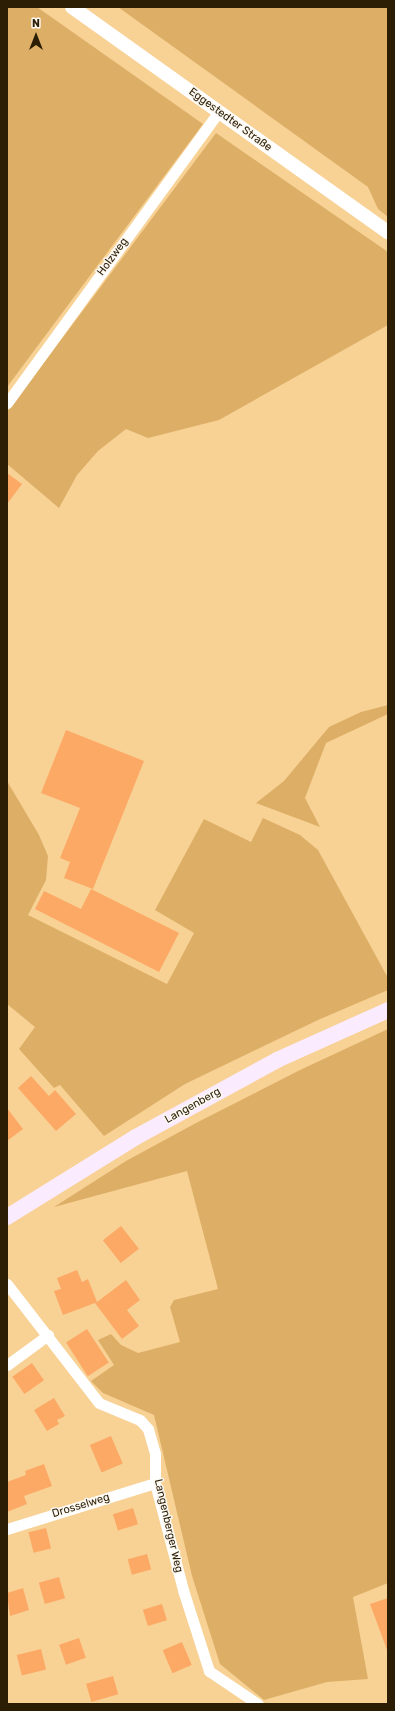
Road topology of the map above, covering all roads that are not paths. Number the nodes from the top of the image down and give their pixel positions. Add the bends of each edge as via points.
1 (72, 7) edge
2 (219, 111) junction
3 (388, 232) edge
4 (7, 403) edge
5 (388, 1010) edge
6 (7, 1217) edge
7 (7, 1284) edge
8 (48, 1335) junction
9 (7, 1365) edge
10 (156, 1484) junction
11 (7, 1529) edge
12 (258, 1704) edge

1 - 2 street, Eggestedter Straße
2 - 3 street, Eggestedter Straße
2 - 4 street, Holzweg
5 - 6 main road, Langenberg via 277,1060 136,1137
7 - 8 street, Langenberger Weg
8 - 9 street
8 - 10 street, Langenberger Weg via 99,1403 140,1420 148,1429 155,1454
10 - 11 street, Drosselweg
10 - 12 street, Langenberger Weg via 183,1590 209,1671

